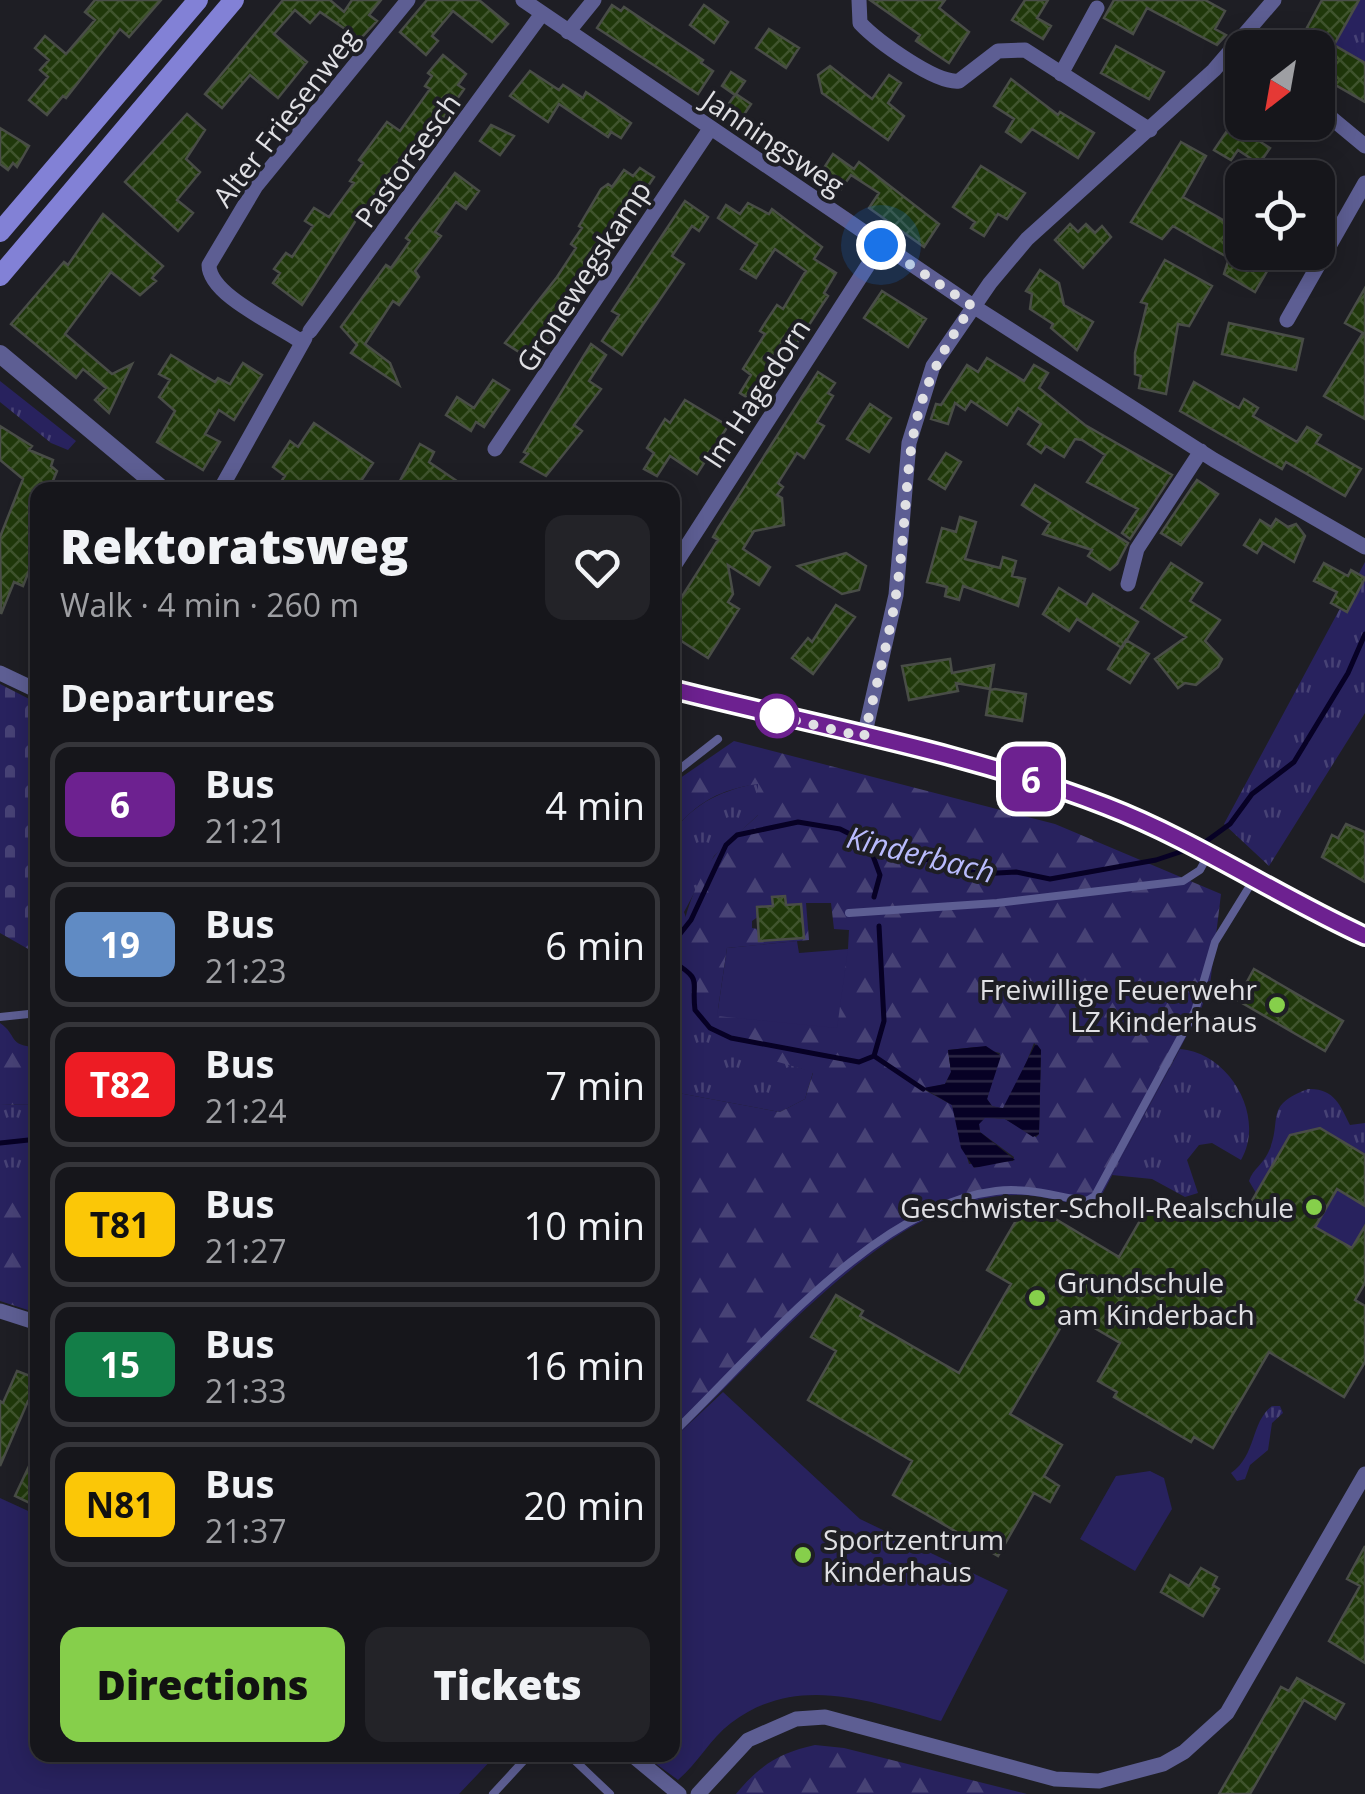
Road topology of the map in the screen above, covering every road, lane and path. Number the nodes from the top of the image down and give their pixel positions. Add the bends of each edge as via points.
1 (198, 0) edge
2 (234, 0) edge
3 (408, 0) edge
4 (523, 0) edge
5 (594, 0) edge
6 (859, 0) edge
7 (1274, 0) edge
8 (1098, 8) dead end
9 (542, 15) junction
10 (1254, 30) edge
11 (568, 32) junction
12 (1225, 64) edge
13 (1061, 74) junction
14 (1335, 121) edge
15 (710, 129) junction
16 (1150, 130) junction
17 (1365, 146) edge
18 (1365, 183) edge
19 (0, 232) edge
20 (881, 245) junction
21 (0, 276) edge
22 (972, 306) junction
23 (1288, 320) dead end
24 (305, 337) junction
25 (0, 354) edge
26 (496, 449) dead end
27 (1201, 451) junction
28 (153, 482) edge
29 (225, 482) edge
30 (1365, 548) edge
31 (680, 556) edge
32 (1128, 584) dead end
33 (0, 672) edge
34 (30, 687) edge
35 (680, 691) edge
36 (864, 737) junction
37 (718, 739) dead end
38 (680, 769) edge
39 (1210, 856) junction
40 (1254, 878) junction
41 (849, 913) dead end
42 (1365, 936) edge
43 (30, 1014) edge
44 (0, 1016) edge
45 (0, 1311) edge
46 (30, 1320) edge
47 (680, 1426) edge
48 (1365, 1474) edge
49 (524, 1762) edge
50 (576, 1762) edge
51 (640, 1762) edge
52 (494, 1794) edge
53 (610, 1794) edge
54 (679, 1794) edge
55 (698, 1794) edge

1 - 19 main road
2 - 21 main road
3 - 24 street, Alter Friesenweg via 256,186 209,264 224,292
4 - 9 street, Janningsweg
5 - 11 street
6 - 13 street via 860,23 870,34 948,82 1014,48
7 - 10 street
8 - 13 street
9 - 11 street, Janningsweg
9 - 24 street, Pastorsesch
11 - 15 street, Janningsweg
12 - 16 street
13 - 16 street
14 - 17 street
15 - 20 street, Janningsweg
15 - 26 street, Gronewegskamp
16 - 22 street via 1050,216
18 - 23 street
20 - 22 street, Janningsweg
20 - 31 street, Im Hagedorn
22 - 27 street, Janningsweg
22 - 36 street via 934,366 915,415 896,594
24 - 29 street, Pastorsesch
25 - 28 street
27 - 30 street, Janningsweg
27 - 32 street via 1137,550
33 - 34 street
35 - 36 street
36 - 39 street via 1037,781
37 - 38 lane
39 - 40 street
39 - 41 lane via 1182,881
40 - 42 street
40 - 47 lane via 1228,918 1195,1011 1095,1196 1087,1201 996,1190 954,1199 908,1222 831,1281
43 - 44 lane
45 - 46 street
48 - 55 street via 1226,1713 1162,1764 1100,1781 1055,1780 824,1717 770,1727 732,1754
49 - 52 lane
50 - 53 lane
51 - 54 street

